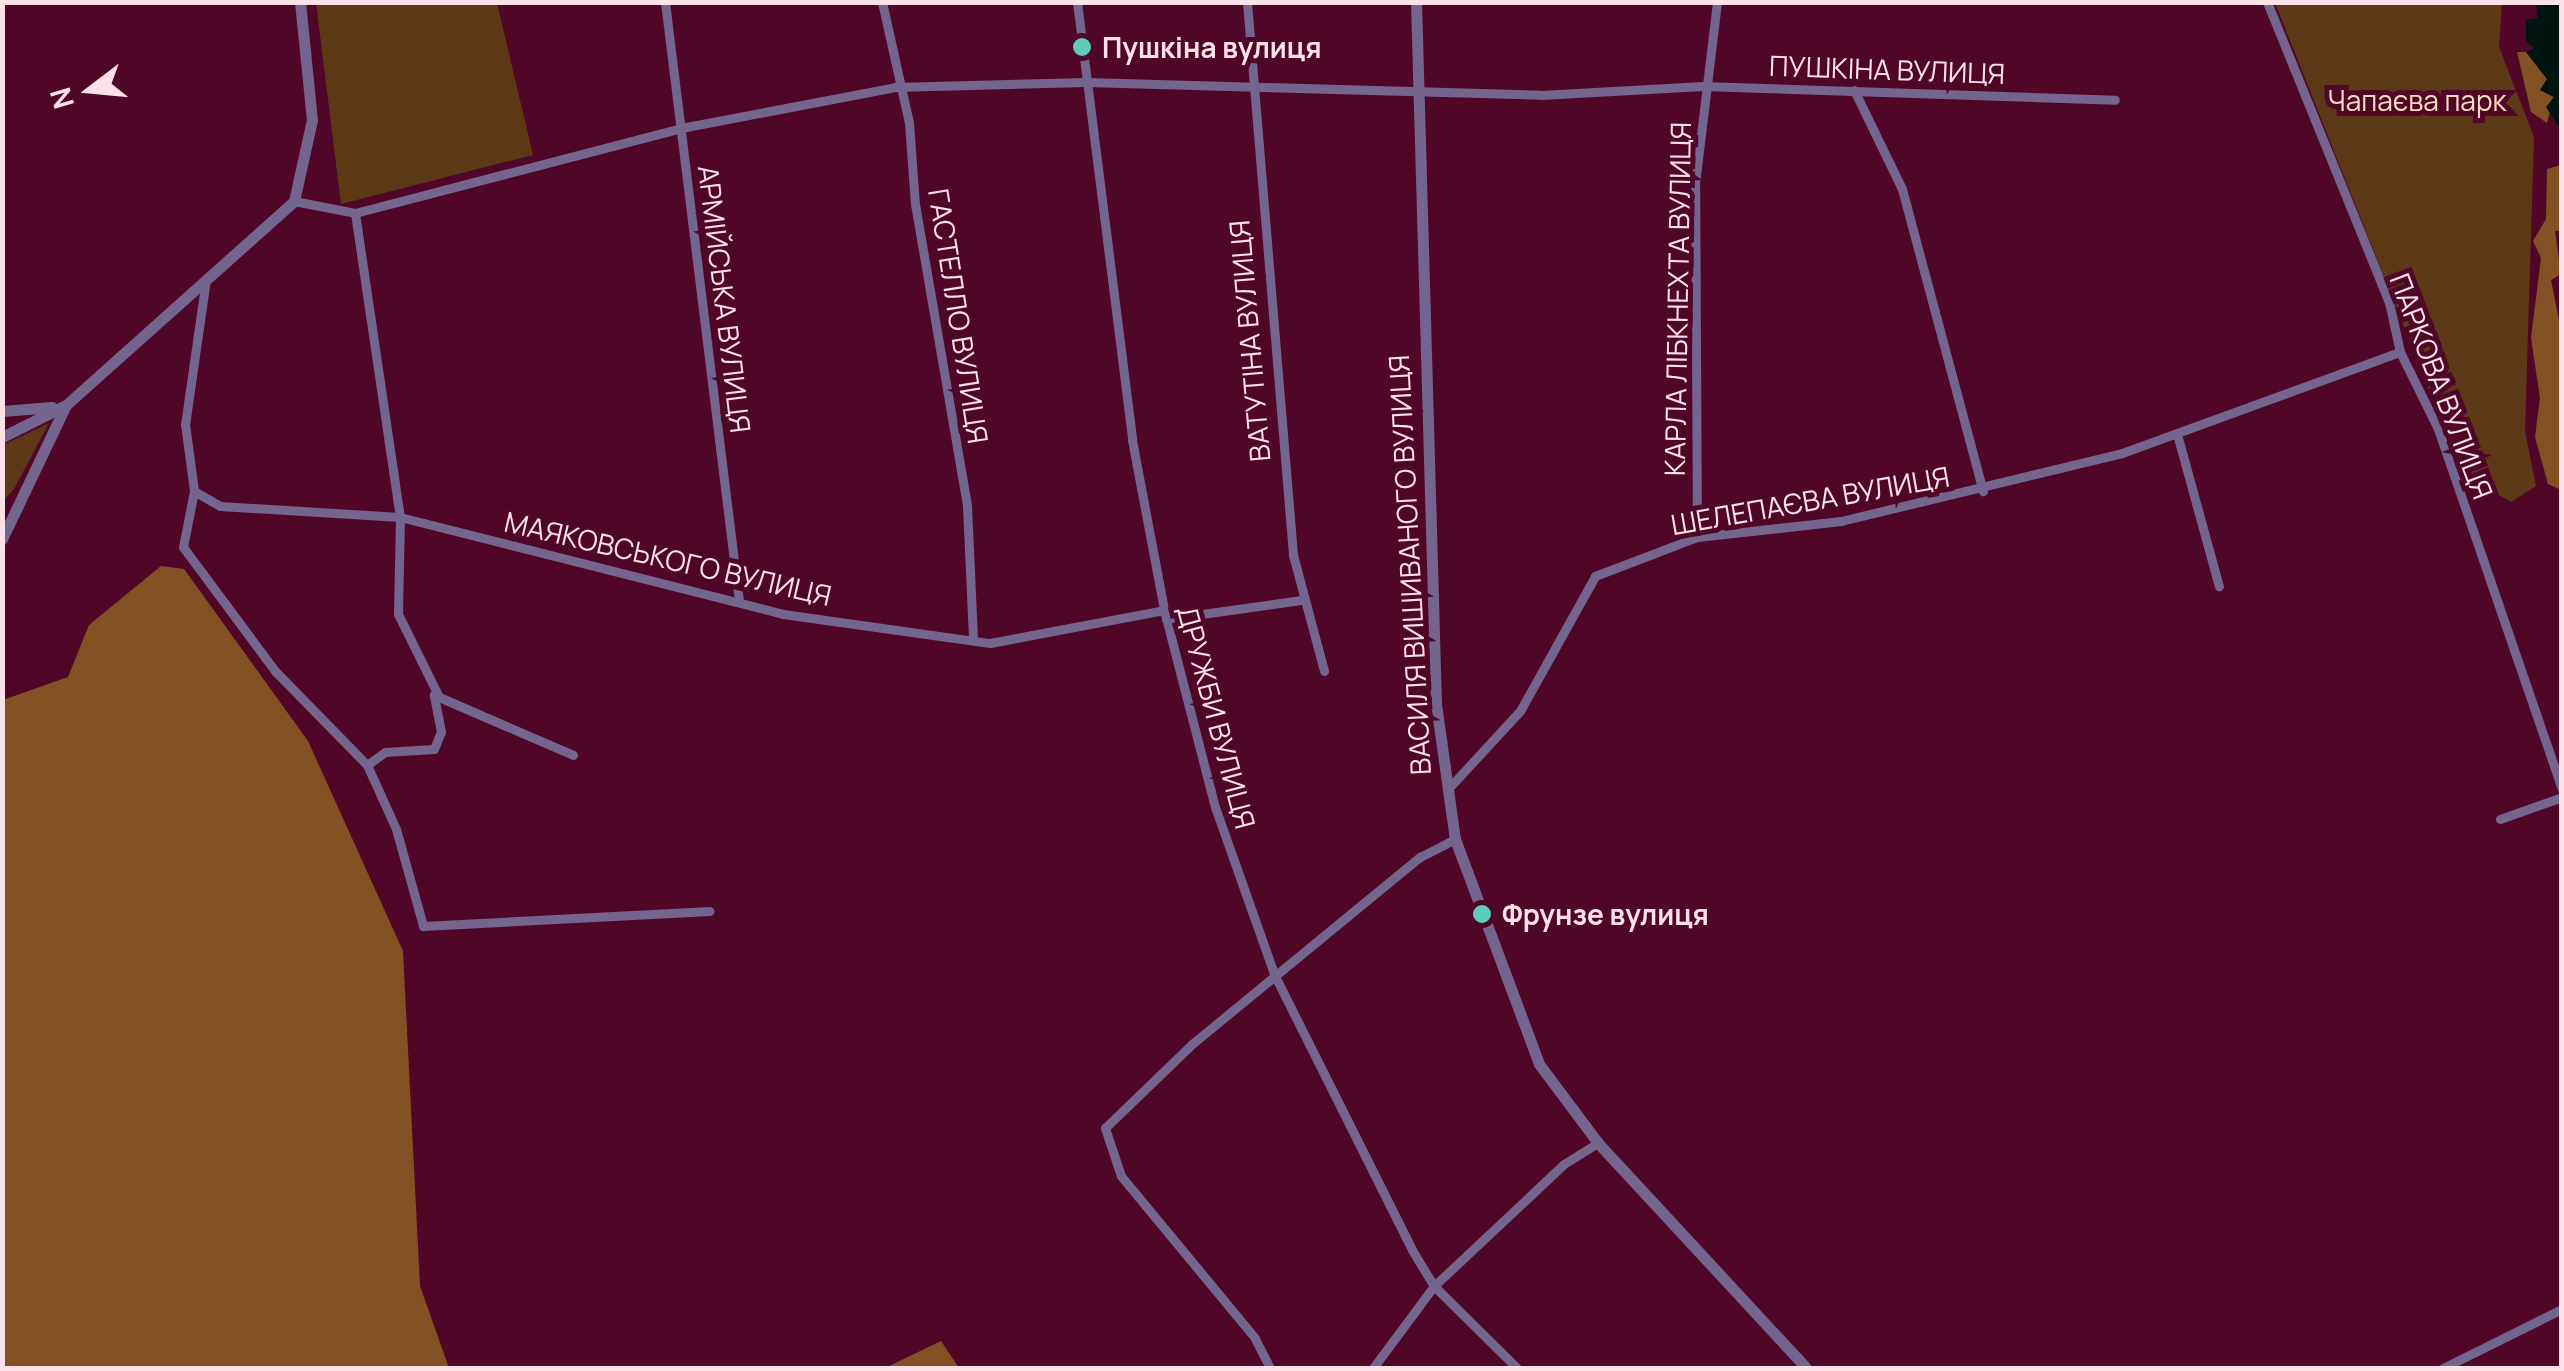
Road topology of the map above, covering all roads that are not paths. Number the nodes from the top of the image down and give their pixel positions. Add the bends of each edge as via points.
1 (300, 2) edge
2 (665, 2) edge
3 (882, 2) edge
4 (1077, 2) edge
5 (1247, 2) edge
6 (1416, 2) edge
7 (1717, 2) edge
8 (2266, 2) edge
9 (1086, 82) junction
10 (1703, 86) junction
11 (895, 87) junction
12 (1418, 88) junction
13 (1250, 89) junction
14 (1854, 90) junction
15 (2115, 100) dead end
16 (681, 128) junction
17 (294, 201) junction
18 (354, 212) junction
19 (206, 279) junction
20 (2400, 352) junction
21 (66, 405) junction
22 (2, 411) edge
23 (2177, 434) junction
24 (2, 437) edge
25 (194, 491) junction
26 (1983, 491) junction
27 (400, 518) junction
28 (1697, 537) junction
29 (2, 539) edge
30 (2219, 586) dead end
31 (739, 600) junction
32 (1301, 600) junction
33 (1165, 615) junction
34 (973, 639) junction
35 (425, 672) junction
36 (1324, 672) dead end
37 (573, 755) dead end
38 (367, 765) junction
39 (1445, 792) junction
40 (2562, 794) edge
41 (2500, 819) dead end
42 (1455, 839) junction
43 (710, 912) dead end
44 (1276, 976) junction
45 (1598, 1142) junction
46 (1434, 1286) junction
47 (2562, 1309) edge
48 (1270, 1368) edge
49 (1372, 1368) edge
50 (1517, 1368) edge
51 (1806, 1368) edge
52 (2444, 1368) edge

1 - 17 street via 312,120
2 - 16 street, АРМІЙСЬКА ВУЛИЦЯ
3 - 11 street, ГАСТЕЛЛО ВУЛИЦЯ
4 - 9 street, ДРУЖБИ ВУЛИЦЯ
5 - 13 street, ВАТУТІНА ВУЛИЦЯ
6 - 12 street, ВАСИЛЯ ВИШИВАНОГО ВУЛИЦЯ
7 - 10 street, КАРЛА ЛІБКНЕХТА ВУЛИЦЯ
8 - 20 street, ПАРКОВА ВУЛИЦЯ via 2389,302
9 - 11 street, ПУШКІНА ВУЛИЦЯ
9 - 13 street, ПУШКІНА ВУЛИЦЯ
9 - 33 street, ДРУЖБИ ВУЛИЦЯ via 1132,440
10 - 12 street, ПУШКІНА ВУЛИЦЯ via 1541,95
10 - 14 street, ПУШКІНА ВУЛИЦЯ
10 - 28 street, КАРЛА ЛІБКНЕХТА ВУЛИЦЯ via 1694,269
11 - 16 street, ПУШКІНА ВУЛИЦЯ
11 - 34 street, ГАСТЕЛЛО ВУЛИЦЯ via 910,123 916,204 967,506
12 - 13 street, ПУШКІНА ВУЛИЦЯ
12 - 39 street, ВАСИЛЯ ВИШИВАНОГО ВУЛИЦЯ via 1424,396
13 - 32 street, ВАТУТІНА ВУЛИЦЯ
14 - 15 street, ПУШКІНА ВУЛИЦЯ
14 - 26 street via 1902,189
16 - 18 street, ПУШКІНА ВУЛИЦЯ
16 - 31 street, АРМІЙСЬКА ВУЛИЦЯ
17 - 18 street, ПУШКІНА ВУЛИЦЯ
17 - 19 street
18 - 27 street
19 - 21 street
19 - 25 street via 186,424
20 - 23 street, ШЕЛЕПАЄВА ВУЛИЦЯ
20 - 40 street, ПАРКОВА ВУЛИЦЯ via 2438,429
21 - 22 street
21 - 24 street
21 - 29 street
23 - 26 street, ШЕЛЕПАЄВА ВУЛИЦЯ
23 - 30 street
25 - 27 street, МАЯКОВСЬКОГО ВУЛИЦЯ via 250,512
25 - 38 street via 183,547 194,566 276,672
26 - 28 street, ШЕЛЕПАЄВА ВУЛИЦЯ via 1842,521
27 - 31 street, МАЯКОВСЬКОГО ВУЛИЦЯ
27 - 35 street via 398,614
28 - 39 street, ШЕЛЕПАЄВА ВУЛИЦЯ via 1594,576 1520,710
31 - 34 street, МАЯКОВСЬКОГО ВУЛИЦЯ via 784,614
32 - 33 street, МАЯКОВСЬКОГО ВУЛИЦЯ
32 - 36 street, ВАТУТІНА ВУЛИЦЯ
33 - 34 street, МАЯКОВСЬКОГО ВУЛИЦЯ via 1040,637
33 - 44 street, ДРУЖБИ ВУЛИЦЯ via 1215,808
35 - 37 street via 440,698
35 - 38 street via 439,708 434,749 385,752
38 - 43 street via 396,829 423,926
39 - 42 street, ВАСИЛЯ ВИШИВАНОГО ВУЛИЦЯ
40 - 41 street
42 - 44 street via 1420,858
42 - 45 street, ВАСИЛЯ ВИШИВАНОГО ВУЛИЦЯ via 1539,1064
44 - 46 street, ДРУЖБИ ВУЛИЦЯ
44 - 48 street via 1105,1128 1121,1176 1255,1338
45 - 46 street via 1564,1164
45 - 51 street, ВАСИЛЯ ВИШИВАНОГО ВУЛИЦЯ
46 - 49 street
46 - 50 street, ДРУЖБИ ВУЛИЦЯ
47 - 52 street

